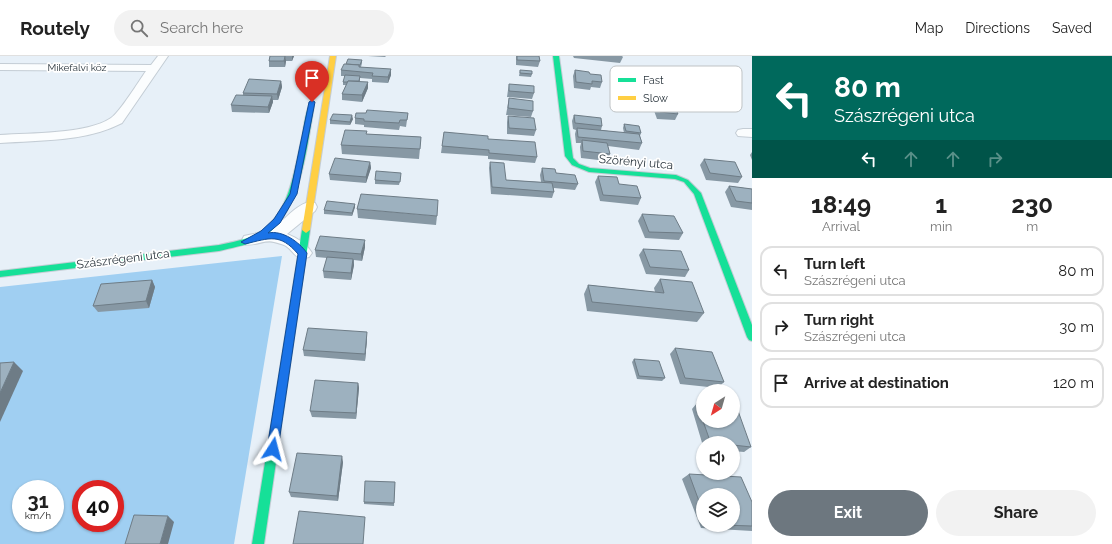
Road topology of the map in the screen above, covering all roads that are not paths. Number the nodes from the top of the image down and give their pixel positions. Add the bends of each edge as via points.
1 (162, 56) edge
2 (333, 56) edge
3 (556, 56) edge
4 (0, 67) edge
5 (154, 68) junction
6 (313, 94) dead end
7 (0, 138) edge
8 (309, 207) junction
9 (273, 235) junction
10 (245, 242) junction
11 (303, 253) junction
12 (0, 274) edge
13 (752, 337) edge
14 (258, 544) edge

1 - 5 street
2 - 8 street
3 - 13 street, Szörényi utca via 568,156 571,162 589,170 676,177 686,181 697,193
4 - 5 street, Mikefalvi köz
5 - 7 street via 117,120 109,125 80,132
6 - 10 street, Szászrégeni utca via 293,194 277,221 264,233
8 - 9 street, Szászrégeni utca
8 - 11 street
9 - 10 street, Szászrégeni utca
9 - 11 street via 292,242
10 - 12 street, Szászrégeni utca via 219,248
11 - 14 street

